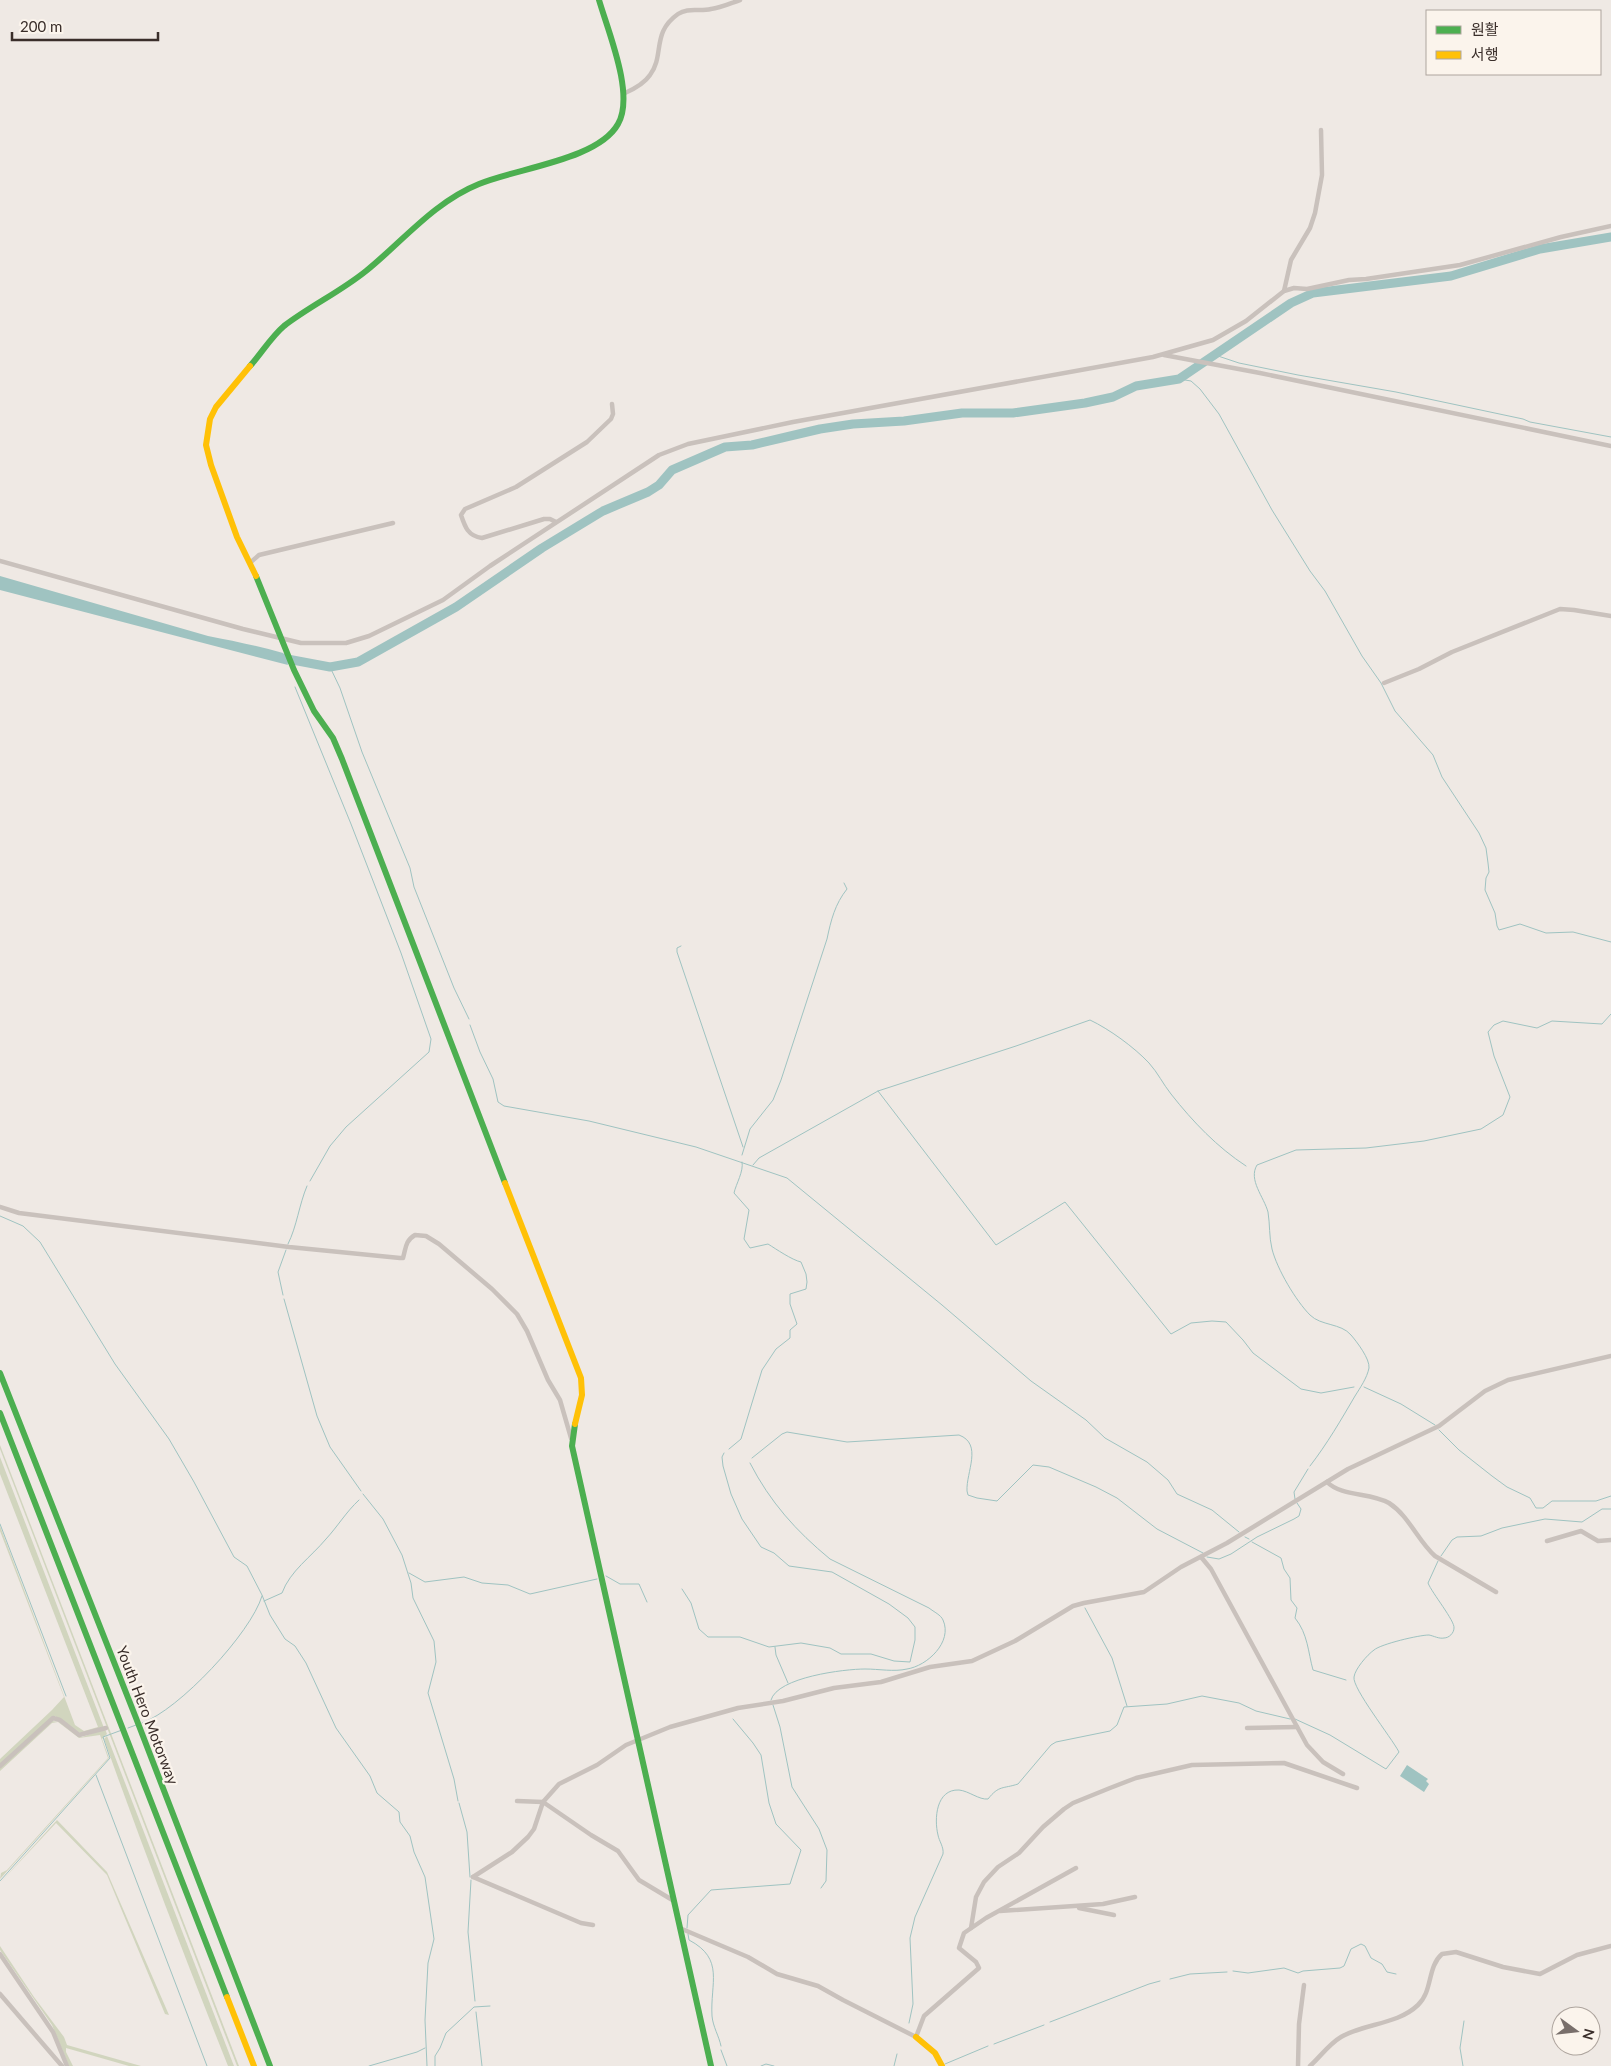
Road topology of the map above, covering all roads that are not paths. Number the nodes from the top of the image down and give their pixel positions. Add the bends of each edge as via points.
1 (599, 0) edge
2 (740, 0) edge
3 (626, 93) junction
4 (1321, 130) dead end
5 (1611, 226) edge
6 (1284, 291) junction
7 (1162, 355) junction
8 (612, 404) dead end
9 (1611, 446) edge
10 (556, 522) junction
11 (393, 523) dead end
12 (0, 561) edge
13 (251, 562) junction
14 (1611, 616) edge
15 (282, 638) junction
16 (1384, 683) dead end
17 (0, 1207) edge
18 (1611, 1356) edge
19 (0, 1373) edge
20 (0, 1414) edge
21 (571, 1439) junction
22 (1327, 1482) junction
23 (1611, 1540) edge
24 (1547, 1541) dead end
25 (1201, 1557) junction
26 (1496, 1592) dead end
27 (1297, 1727) junction
28 (106, 1728) dead end
29 (1247, 1728) dead end
30 (638, 1740) junction
31 (0, 1766) edge
32 (1344, 1774) dead end
33 (1357, 1788) dead end
34 (517, 1801) dead end
35 (543, 1802) junction
36 (1076, 1868) dead end
37 (1135, 1897) dead end
38 (675, 1901) junction
39 (1073, 1906) junction
40 (998, 1912) junction
41 (1114, 1915) dead end
42 (593, 1925) dead end
43 (971, 1928) junction
44 (682, 1929) junction
45 (1611, 1946) edge
46 (0, 1954) edge
47 (1304, 1985) dead end
48 (0, 1994) edge
49 (916, 2037) junction
50 (62, 2066) edge
51 (67, 2066) edge
52 (254, 2066) edge
53 (270, 2066) edge
54 (711, 2066) edge
55 (942, 2066) edge
56 (1298, 2066) edge
57 (1310, 2066) edge

1 - 3 main road
2 - 3 street via 710,10 687,10 667,23 651,74
3 - 13 main road via 626,108 621,120 602,142 590,149 478,184 446,203 365,272 283,327 220,402 208,426 206,445 238,537
4 - 6 street via 1322,175 1315,212 1310,228 1291,260
5 - 6 street via 1460,265
6 - 7 street via 1246,321 1213,340
7 - 9 street
7 - 10 street via 907,400 688,444 659,455
8 - 10 street via 614,414 611,419 586,442 516,487 465,508 461,515 469,532 482,538 544,519
10 - 15 street via 443,600 369,636 346,643 324,644
11 - 13 street via 259,554
12 - 15 street via 213,622
13 - 15 main road
14 - 16 street via 1560,610 1452,652
15 - 21 main road via 294,670 342,759 581,1378 582,1396
17 - 21 street via 19,1213 400,1258 410,1238 416,1234 426,1236 492,1288 517,1314 560,1400
18 - 22 street via 1493,1385 1439,1426
19 - 53 main road, Youth Hero Motorway
20 - 52 main road, Youth Hero Motorway
21 - 30 main road
22 - 25 street
22 - 26 street via 1333,1488 1389,1504 1435,1556
23 - 24 street via 1598,1541 1581,1531
25 - 27 street via 1211,1569
25 - 30 street via 1144,1592 1073,1606 1015,1642 972,1661 930,1667 881,1682 834,1688 738,1708 670,1727
27 - 29 street
27 - 32 street via 1317,1756
28 - 31 street via 79,1735 53,1718
30 - 35 street via 559,1784
30 - 38 main road
33 - 43 street via 1284,1763 1192,1765 1136,1778 1073,1803 1049,1821 1019,1853 998,1867 976,1896
34 - 35 street
35 - 38 street via 618,1850 639,1880
35 - 42 street via 528,1837 512,1852 473,1877 581,1923
36 - 40 street
37 - 39 street
38 - 44 main road
39 - 40 street
39 - 41 street
40 - 43 street
43 - 49 street via 961,1937 959,1948 979,1968 924,2016
44 - 49 street via 748,1957 777,1974 818,1986
44 - 54 main road
45 - 57 street via 1577,1955 1540,1974 1503,1967 1456,1952 1442,1954 1435,1964 1426,1996 1419,2004 1399,2017 1342,2036
46 - 51 street via 53,2032
47 - 56 street
48 - 50 street
49 - 55 main road via 935,2053

